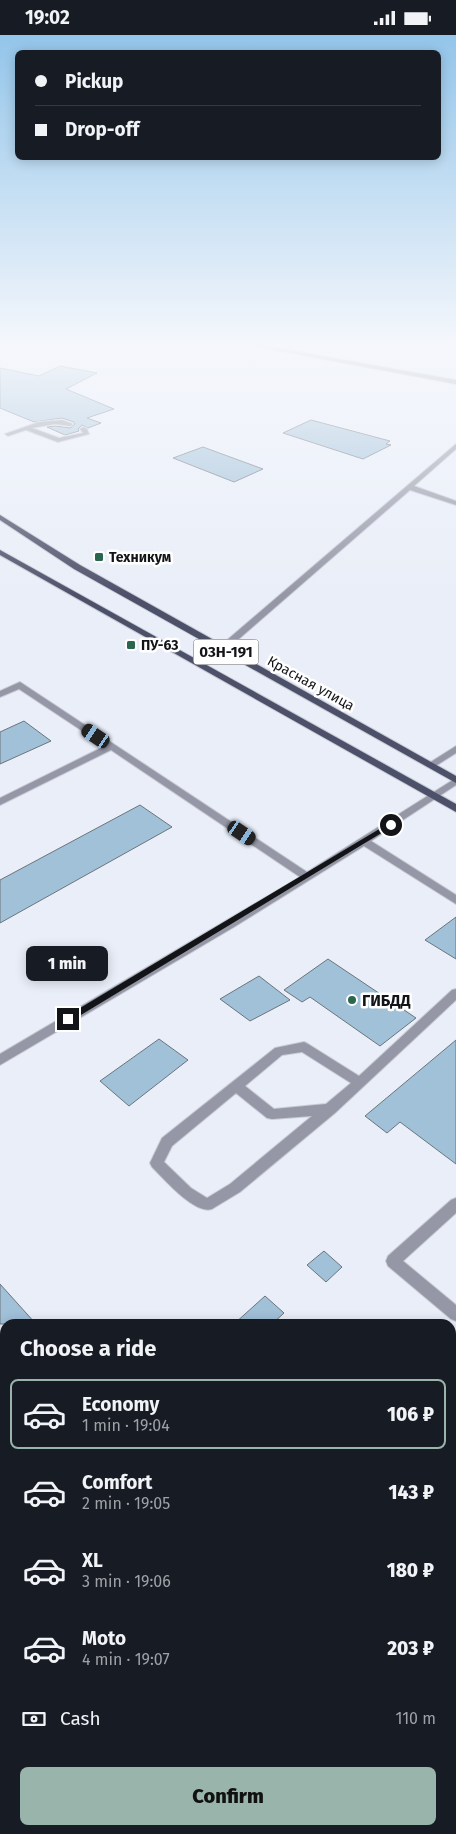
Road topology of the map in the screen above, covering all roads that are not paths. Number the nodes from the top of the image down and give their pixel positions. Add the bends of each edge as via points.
1 (27, 428) joint
2 (83, 429) dead end
3 (8, 434) dead end
4 (456, 446) edge
5 (409, 487) junction
6 (456, 503) edge
7 (0, 517) edge
8 (0, 552) edge
9 (222, 649) junction
10 (0, 694) edge
11 (112, 747) junction
12 (456, 749) edge
13 (431, 765) junction
14 (456, 780) edge
15 (433, 797) junction
16 (0, 801) edge
17 (456, 809) edge
18 (364, 841) junction
19 (307, 877) junction
20 (456, 900) edge
21 (456, 993) edge
22 (0, 1060) edge
23 (360, 1083) junction
24 (236, 1086) junction
25 (330, 1109) junction
26 (456, 1204) edge
27 (456, 1314) edge

1 - 2 lane via 58,440 86,434
1 - 3 lane
4 - 5 lane
5 - 6 lane
5 - 9 lane
7 - 9 main road, Красная улица / 03Н-191 via 77,567
8 - 15 main road, 03Н-191
9 - 13 main road, Красная улица / 03Н-191
10 - 11 lane via 20,685
11 - 16 lane
11 - 19 lane
12 - 13 lane
13 - 14 main road, Красная улица / 03Н-191
14 - 15 lane
15 - 17 main road, 03Н-191
15 - 18 lane
18 - 19 lane
18 - 20 lane
19 - 22 lane
21 - 23 lane
23 - 24 lane via 304,1047 280,1051
23 - 25 lane
24 - 25 lane via 272,1113
24 - 25 lane via 167,1142 158,1163 186,1192 207,1205 235,1188
26 - 27 lane via 393,1261

